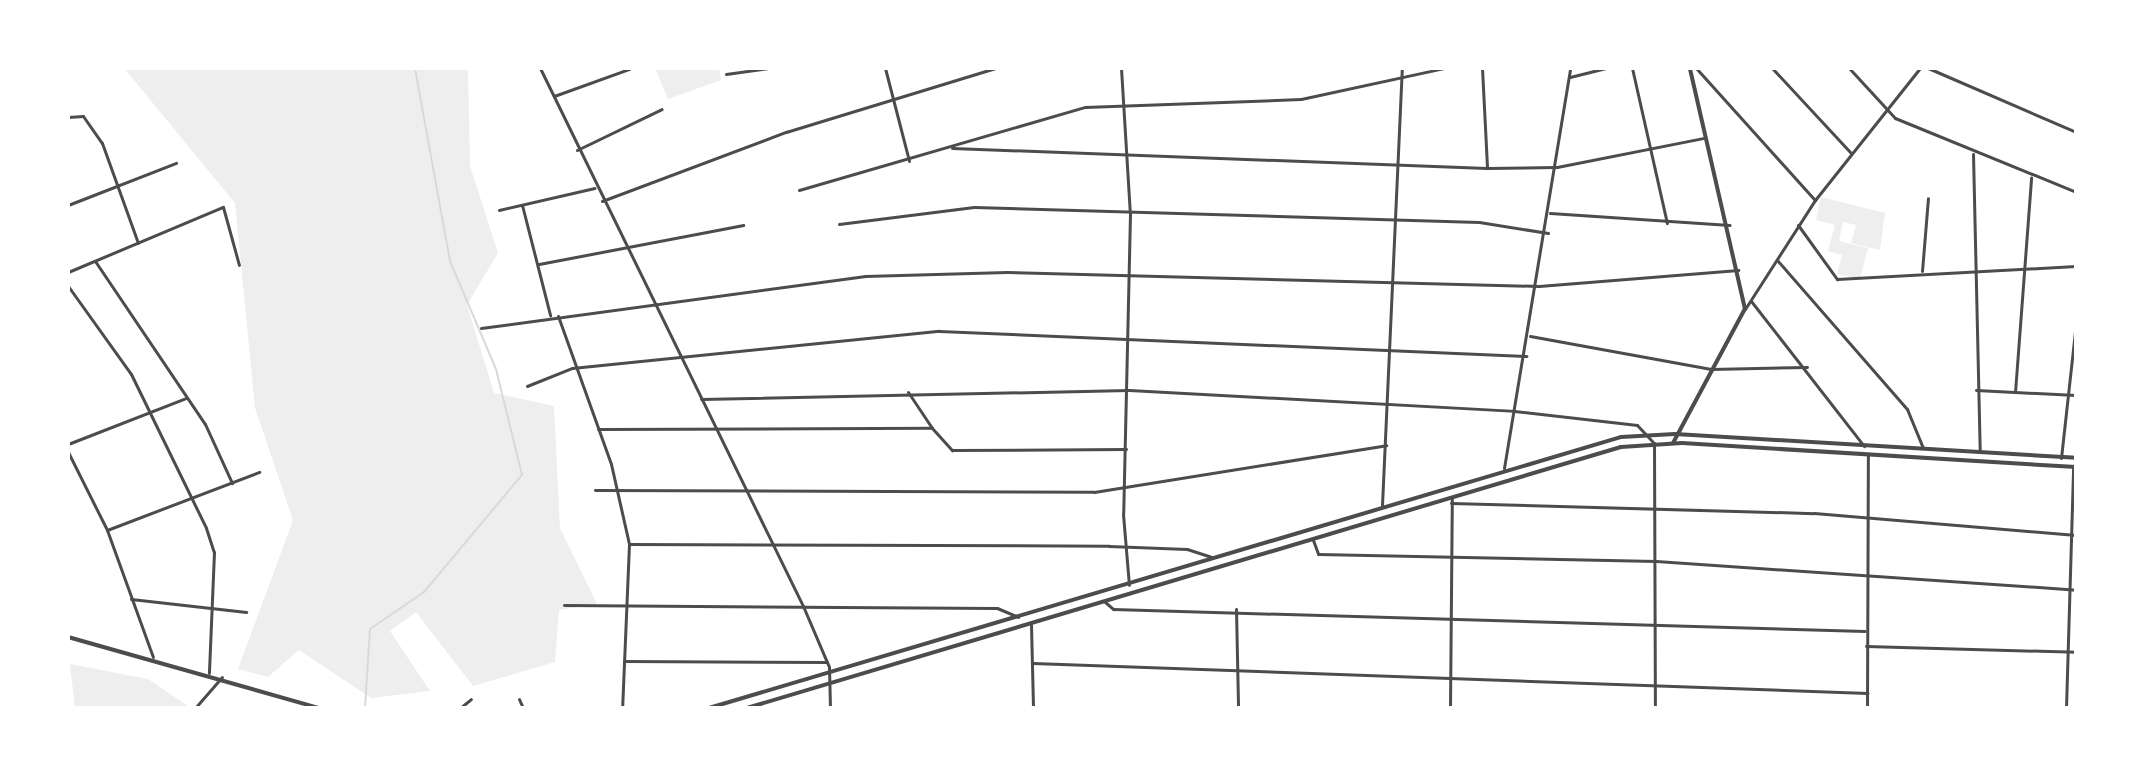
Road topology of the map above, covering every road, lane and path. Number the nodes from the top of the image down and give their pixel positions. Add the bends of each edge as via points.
1 (540, 68) edge
2 (769, 68) edge
3 (885, 68) edge
4 (995, 68) edge
5 (1121, 68) edge
6 (1402, 68) edge
7 (1444, 68) edge
8 (1482, 68) edge
9 (1570, 68) edge
10 (1607, 68) edge
11 (1632, 68) edge
12 (1693, 68) edge
13 (1772, 68) edge
14 (1849, 68) edge
15 (1920, 68) edge
16 (1928, 68) edge
17 (629, 69) edge
18 (726, 74) dead end
19 (1570, 77) junction
20 (1405, 78) junction
21 (553, 97) junction
22 (892, 100) junction
23 (1124, 103) junction
24 (662, 109) dead end
25 (1886, 109) junction
26 (68, 117) edge
27 (2076, 132) edge
28 (1707, 137) junction
29 (1654, 147) junction
30 (952, 148) junction
31 (577, 150) junction
32 (1851, 153) junction
33 (1973, 154) junction
34 (1128, 157) junction
35 (909, 161) junction
36 (176, 163) dead end
37 (1399, 167) junction
38 (1557, 167) junction
39 (1487, 168) junction
40 (2031, 178) junction
41 (119, 186) junction
42 (594, 188) junction
43 (799, 190) dead end
44 (2076, 192) edge
45 (1928, 198) dead end
46 (1815, 200) junction
47 (602, 201) junction
48 (68, 205) edge
49 (522, 205) junction
50 (499, 210) dead end
51 (1550, 213) junction
52 (1130, 214) junction
53 (1397, 223) junction
54 (1667, 223) junction
55 (839, 224) dead end
56 (743, 225) dead end
57 (1730, 225) junction
58 (1798, 225) junction
59 (1548, 233) junction
60 (138, 243) junction
61 (625, 248) junction
62 (1777, 260) junction
63 (95, 261) junction
64 (539, 264) junction
65 (239, 265) dead end
66 (2076, 266) edge
67 (1974, 269) junction
68 (2028, 269) junction
69 (1738, 270) junction
70 (1922, 271) junction
71 (68, 272) edge
72 (1129, 276) junction
73 (1394, 285) junction
74 (68, 286) edge
75 (1539, 286) junction
76 (1750, 300) junction
77 (651, 301) junction
78 (1745, 309) junction
79 (550, 315) junction
80 (557, 315) junction
81 (2076, 323) edge
82 (481, 328) dead end
83 (1129, 335) junction
84 (1530, 336) junction
85 (1388, 351) junction
86 (1526, 356) junction
87 (680, 357) junction
88 (1807, 367) junction
89 (572, 368) junction
90 (1711, 369) junction
91 (527, 386) dead end
92 (1129, 390) junction
93 (1975, 390) junction
94 (908, 392) junction
95 (2015, 392) junction
96 (2067, 394) junction
97 (2076, 395) edge
98 (186, 398) junction
99 (701, 399) junction
100 (1386, 406) junction
101 (1514, 411) junction
102 (149, 412) junction
103 (714, 428) junction
104 (932, 428) junction
105 (598, 429) junction
106 (1650, 433) junction
107 (1675, 434) junction
108 (1654, 443) junction
109 (1673, 443) junction
110 (68, 444) edge
111 (1386, 445) junction
112 (1864, 446) junction
113 (1923, 448) junction
114 (1126, 449) junction
115 (68, 452) edge
116 (1980, 452) junction
117 (1868, 454) junction
118 (2061, 458) junction
119 (2076, 458) edge
120 (2074, 467) edge
121 (1504, 468) junction
122 (259, 472) dead end
123 (232, 483) junction
124 (617, 485) junction
125 (747, 487) junction
126 (1126, 489) junction
127 (595, 490) dead end
128 (1452, 497) junction
129 (192, 499) junction
130 (1451, 503) junction
131 (1382, 505) junction
132 (1656, 507) junction
133 (1868, 516) junction
134 (107, 530) junction
135 (2073, 535) edge
136 (1313, 539) junction
137 (629, 544) junction
138 (774, 544) junction
139 (1124, 547) junction
140 (1450, 558) junction
141 (1214, 559) junction
142 (1656, 561) junction
143 (1865, 572) junction
144 (1129, 585) junction
145 (2073, 590) edge
146 (131, 599) junction
147 (626, 601) junction
148 (1105, 602) junction
149 (564, 605) dead end
150 (803, 606) junction
151 (1236, 609) junction
152 (208, 610) junction
153 (246, 612) dead end
154 (1018, 617) junction
155 (1450, 619) junction
156 (1031, 625) junction
157 (1656, 626) junction
158 (1865, 631) junction
159 (68, 637) edge
160 (1866, 646) junction
161 (2067, 652) junction
162 (2076, 652) edge
163 (153, 657) junction
164 (624, 661) junction
165 (827, 662) junction
166 (1033, 663) junction
167 (1240, 671) junction
168 (209, 673) junction
169 (830, 673) junction
170 (222, 677) junction
171 (1450, 679) junction
172 (831, 685) junction
173 (1655, 686) junction
174 (1867, 693) junction
175 (471, 699) dead end
176 (519, 699) dead end
177 (195, 708) edge
178 (319, 708) edge
179 (460, 708) edge
180 (523, 708) edge
181 (622, 708) edge
182 (709, 708) edge
183 (747, 708) edge
184 (830, 708) edge
185 (1033, 708) edge
186 (1238, 708) edge
187 (1450, 708) edge
188 (1655, 708) edge
189 (1867, 708) edge
190 (2066, 708) edge

1 - 21 street
2 - 18 street
3 - 22 street
4 - 22 street
5 - 23 street
6 - 20 street
7 - 20 street
8 - 39 street
9 - 19 street
10 - 19 street
11 - 29 street
12 - 28 street
12 - 46 street
13 - 32 street
14 - 25 street
15 - 25 street
16 - 27 street
17 - 21 street
19 - 38 street
20 - 23 street via 1301,99
20 - 37 street
21 - 31 street
22 - 35 street
22 - 47 street
23 - 30 street via 1047,115
23 - 34 street
24 - 31 street
25 - 32 street
25 - 33 street
26 - 41 street via 87,120
28 - 29 street
28 - 57 street
29 - 38 street
29 - 54 street
30 - 34 street
30 - 35 street
31 - 42 street
32 - 46 street
33 - 40 street
33 - 67 street
34 - 37 street
34 - 52 street
35 - 43 street
36 - 41 street
37 - 39 street
37 - 53 street
38 - 39 street
38 - 51 street
40 - 44 street
40 - 68 street
41 - 48 street
41 - 60 street
42 - 47 street
42 - 49 street
45 - 70 street
46 - 58 street
47 - 61 street
49 - 50 street
49 - 64 street
51 - 54 street
51 - 59 street
52 - 53 street
52 - 55 street via 974,207
52 - 72 street
53 - 59 street via 1479,222
53 - 73 street
54 - 57 street
56 - 61 street
57 - 69 street
58 - 62 street
58 - 70 street via 1837,279
59 - 75 street
60 - 63 street
60 - 65 street via 223,207
61 - 64 street
61 - 77 street
62 - 76 street
62 - 113 street via 1907,409
63 - 71 street
63 - 98 street
64 - 79 street
66 - 68 street
67 - 68 street
67 - 70 street
67 - 93 street
68 - 95 street
69 - 75 street
69 - 78 street
72 - 73 street
72 - 77 street via 865,276
72 - 83 street
73 - 75 street
73 - 85 street
74 - 102 street
75 - 84 street
76 - 78 street
76 - 88 street
77 - 80 street
77 - 87 street
78 - 90 street
79 - 80 street
79 - 82 street
80 - 89 street
81 - 96 street
83 - 85 street
83 - 87 street via 939,331
83 - 92 street
84 - 86 street
84 - 90 street
85 - 86 street
85 - 100 street
86 - 101 street
87 - 89 street
87 - 99 street
88 - 90 street
88 - 112 street
89 - 91 street
89 - 105 street
90 - 107 street
92 - 94 street
92 - 100 street
92 - 114 street
93 - 95 street
93 - 116 street
94 - 99 street
94 - 104 street
95 - 96 street
96 - 97 street
96 - 118 street
98 - 102 street
98 - 123 street via 225,456
99 - 103 street
100 - 101 street
100 - 111 street
101 - 106 street via 1637,425
101 - 121 street
102 - 110 street
102 - 129 street
103 - 104 street
103 - 105 street
103 - 125 street
104 - 114 street via 952,450
105 - 124 street
106 - 107 street
106 - 108 street
106 - 121 street
107 - 109 street
107 - 112 street
108 - 109 street
108 - 128 street via 1594,453
108 - 132 street
109 - 117 street
111 - 126 street
111 - 131 street
112 - 113 street
113 - 116 street
114 - 126 street
115 - 134 street
116 - 118 street
117 - 120 street
117 - 133 street
118 - 119 street
120 - 135 street
121 - 131 street
122 - 123 street
123 - 129 street
124 - 125 street
124 - 127 street
124 - 137 street
125 - 126 street
125 - 138 street
126 - 139 street
128 - 130 street
128 - 136 street
129 - 134 street
129 - 152 street via 214,552
130 - 132 street
130 - 140 street
131 - 141 street
132 - 133 street
132 - 142 street
133 - 135 street
133 - 143 street
134 - 146 street
135 - 145 street
136 - 140 street via 1318,554
136 - 148 street
137 - 138 street
137 - 147 street
138 - 139 street
138 - 150 street
139 - 141 street via 1187,549
139 - 144 street
140 - 142 street
140 - 155 street
141 - 144 street
142 - 143 street
142 - 157 street
143 - 145 street
143 - 158 street
144 - 154 street
145 - 161 street
146 - 152 street
146 - 163 street
147 - 149 street
147 - 150 street
147 - 164 street
148 - 151 street via 1113,609
148 - 156 street
150 - 154 street via 997,608
150 - 165 street
151 - 155 street
151 - 167 street
152 - 153 street
152 - 168 street
154 - 169 street
155 - 157 street
155 - 171 street
156 - 166 street
156 - 172 street
157 - 158 street
157 - 173 street
158 - 160 street
159 - 163 street
160 - 161 street
160 - 174 street
161 - 162 street
161 - 190 street
163 - 168 street
164 - 165 street
164 - 181 street
165 - 169 street
166 - 167 street
166 - 185 street
167 - 171 street
167 - 186 street
168 - 170 street
169 - 172 street
169 - 182 street
170 - 177 street
170 - 178 street
171 - 173 street
171 - 187 street
172 - 183 street
172 - 184 street
173 - 174 street
173 - 188 street
174 - 189 street
175 - 179 street
176 - 180 street

